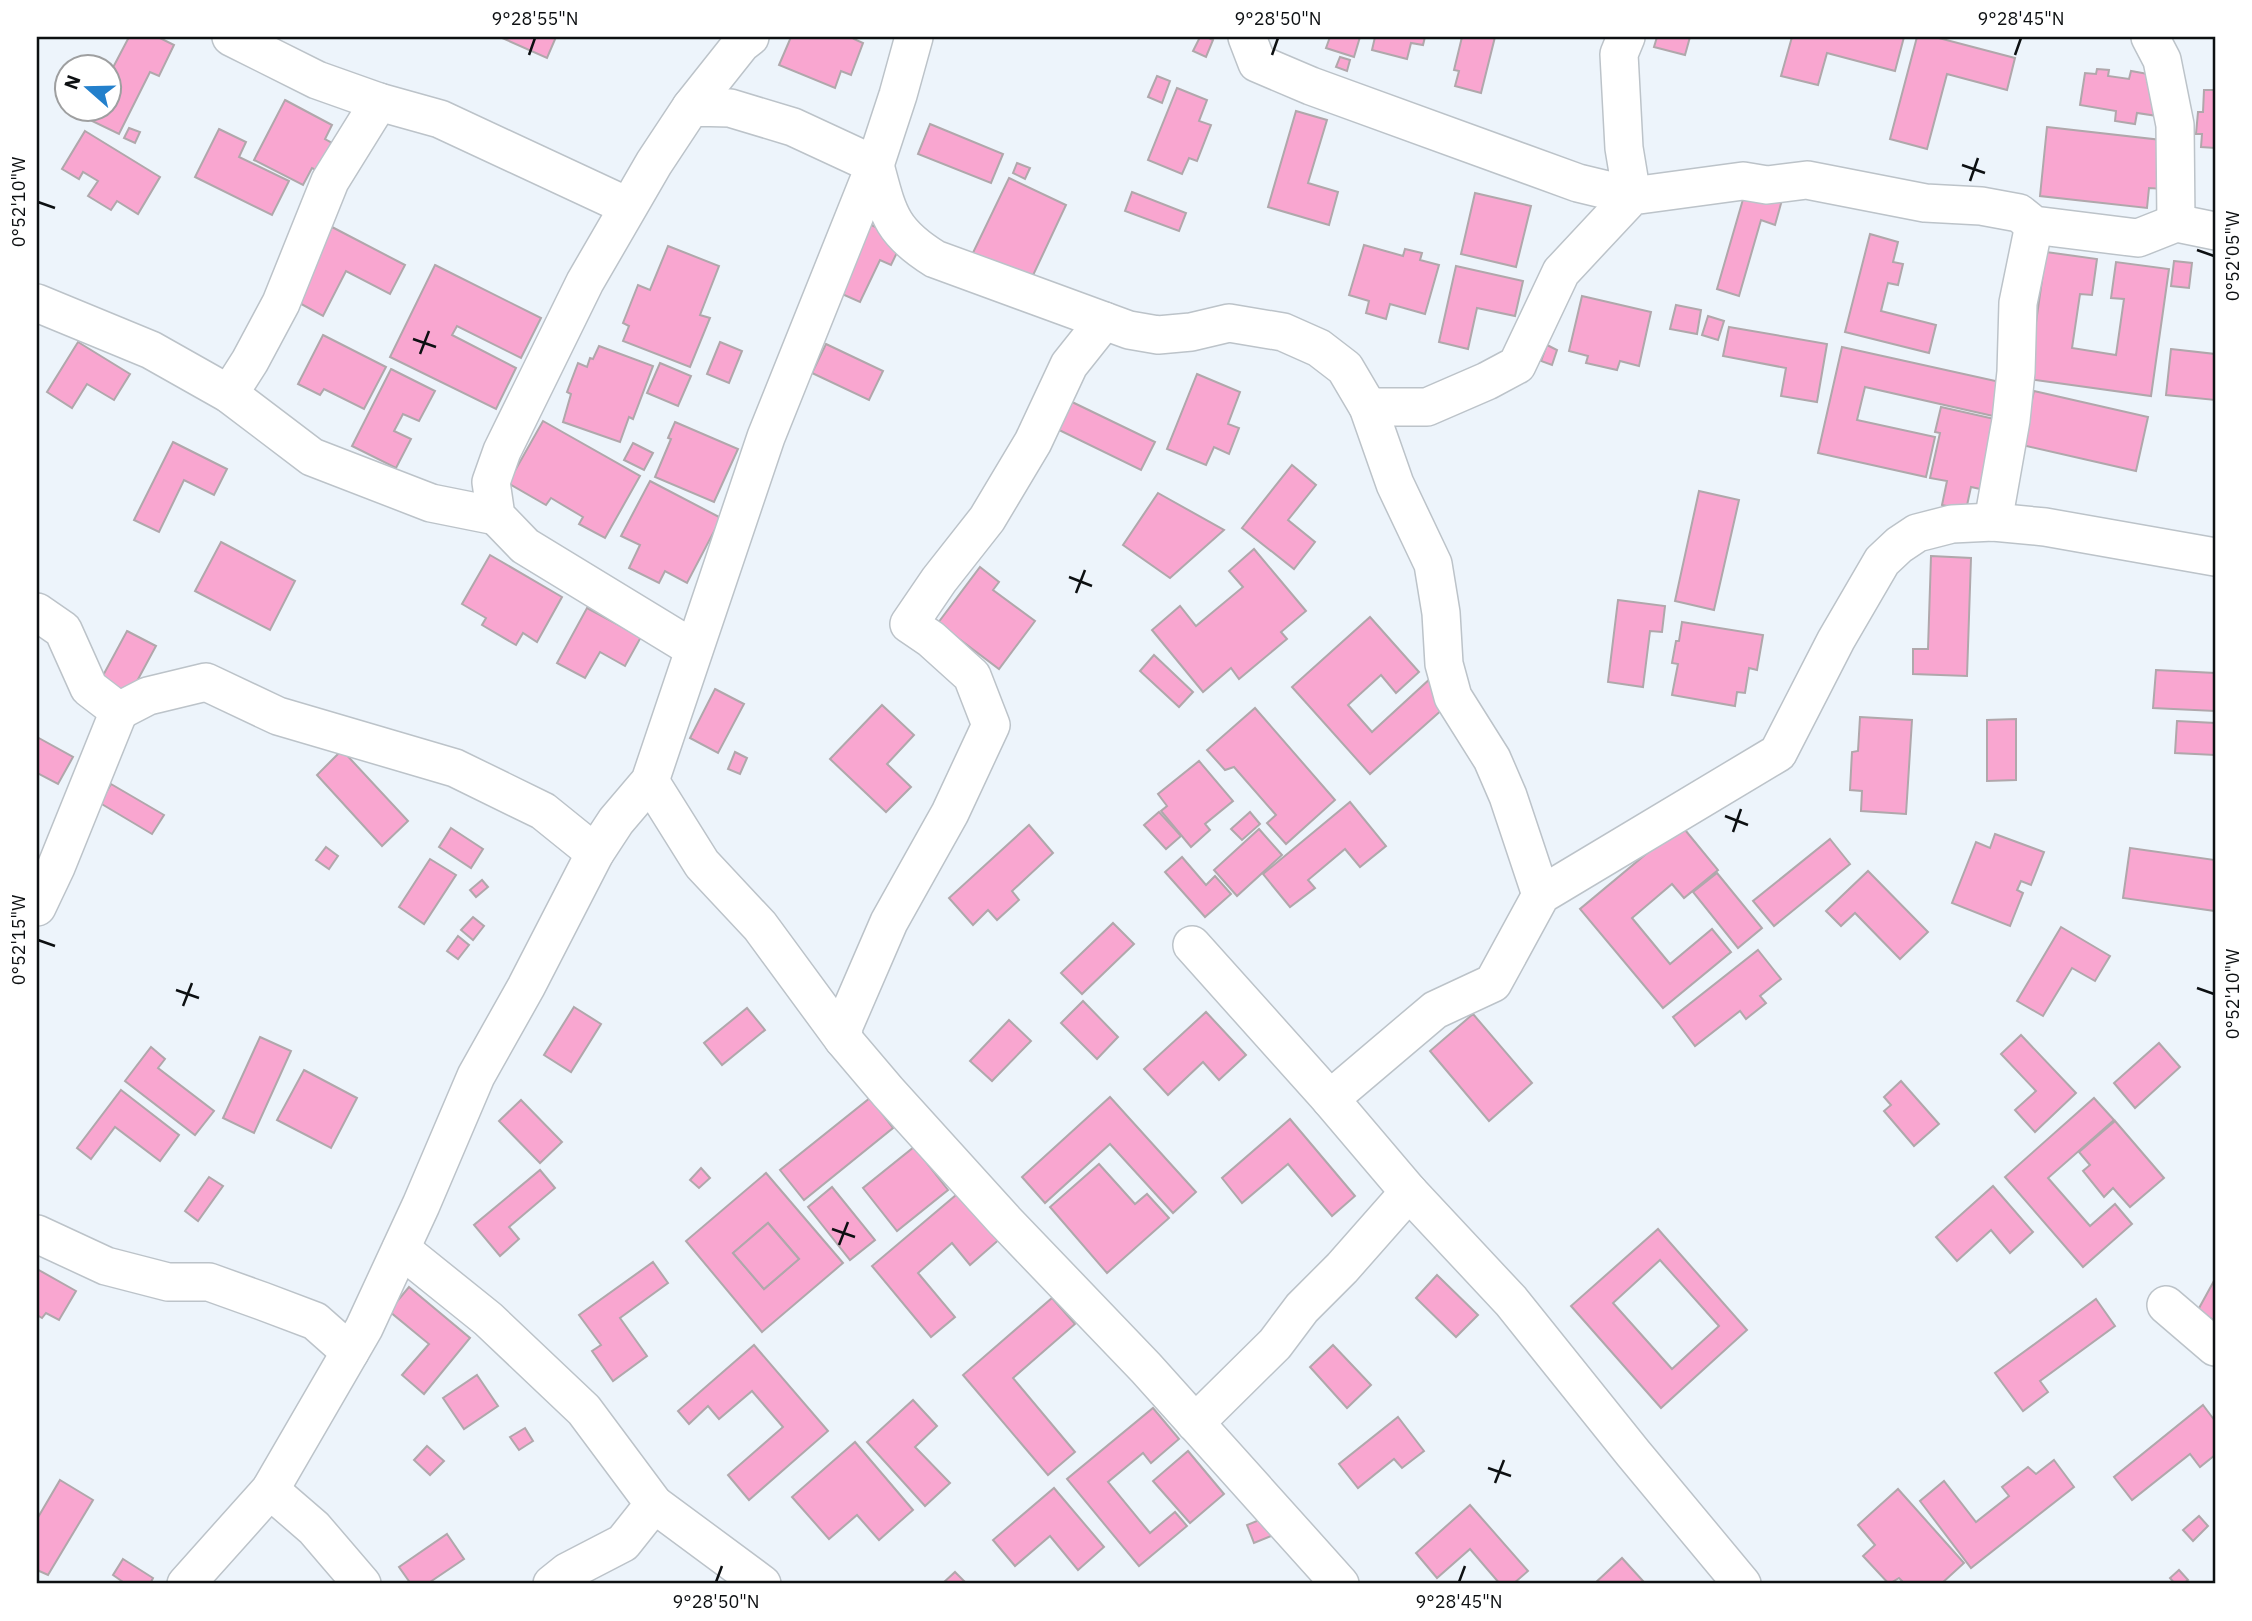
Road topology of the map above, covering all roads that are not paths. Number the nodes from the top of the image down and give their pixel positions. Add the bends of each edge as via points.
1 (231, 37) edge
2 (750, 37) edge
3 (914, 37) edge
4 (1247, 37) edge
5 (1626, 37) edge
6 (2150, 37) edge
7 (379, 102) junction
8 (691, 107) junction
9 (875, 165) junction
10 (1632, 196) junction
11 (627, 206) junction
12 (2176, 223) junction
13 (2034, 225) junction
14 (2215, 231) edge
15 (37, 303) edge
16 (1104, 321) junction
17 (229, 394) junction
18 (1368, 407) junction
19 (496, 516) junction
20 (1993, 522) junction
21 (2215, 557) edge
22 (37, 612) edge
23 (694, 649) junction
24 (118, 711) junction
25 (650, 781) junction
26 (595, 853) junction
27 (1541, 895) junction
28 (37, 907) edge
29 (1192, 945) dead end
30 (843, 1039) junction
31 (1330, 1099) junction
32 (1409, 1192) junction
33 (37, 1234) edge
34 (401, 1249) junction
35 (2166, 1305) dead end
36 (2215, 1348) edge
37 (350, 1352) junction
38 (1195, 1423) junction
39 (270, 1490) junction
40 (654, 1504) junction
41 (186, 1584) edge
42 (362, 1584) edge
43 (552, 1584) edge
44 (762, 1584) edge
45 (1340, 1584) edge
46 (1742, 1584) edge

1 - 7 street via 317,80
2 - 8 street
3 - 9 street
4 - 10 street via 1257,63 1311,86 1578,183
5 - 10 street via 1619,54
6 - 12 street via 2162,60 2175,125
7 - 11 street via 440,119
7 - 17 street via 330,181 281,303
8 - 9 street via 730,108 780,123
8 - 11 street
9 - 16 street via 889,216 914,246 935,259
9 - 23 street via 766,437
10 - 13 street via 1744,181 1767,185 1807,180 1925,203 2018,213
10 - 18 street via 1561,272 1517,365 1426,407
11 - 19 street via 502,451 491,482
12 - 13 street via 2138,238
12 - 14 street
13 - 20 street via 2018,303 2011,420
15 - 17 street via 151,350
16 - 18 street via 1158,335 1229,323 1283,332 1320,348 1345,368
16 - 30 street via 1069,365 1033,442 987,519 909,624 972,676 991,725 950,813 889,922
17 - 19 street via 312,457 431,503
18 - 27 street via 1395,484 1433,564 1444,664 1453,697 1508,796
19 - 23 street via 525,546
20 - 21 street
20 - 27 street via 1952,524 1917,533 1899,545 1882,561 1777,753
22 - 24 street via 63,630 89,688
23 - 25 street
24 - 26 street via 148,696 206,682 278,716 455,768 543,811
24 - 28 street
25 - 26 street
25 - 30 street via 702,864 760,926
26 - 34 street via 476,1076
27 - 31 street via 1493,983 1436,1010
29 - 31 street
30 - 38 street
31 - 32 street
32 - 38 street via 1302,1308 1275,1344
32 - 46 street via 1511,1301
33 - 37 street via 107,1266 168,1282 209,1282 262,1301 315,1321
34 - 37 street
34 - 40 street via 488,1319 584,1410
35 - 36 street
37 - 39 street
38 - 45 street
39 - 41 street
39 - 42 street via 314,1528
40 - 43 street via 623,1544
40 - 44 street

